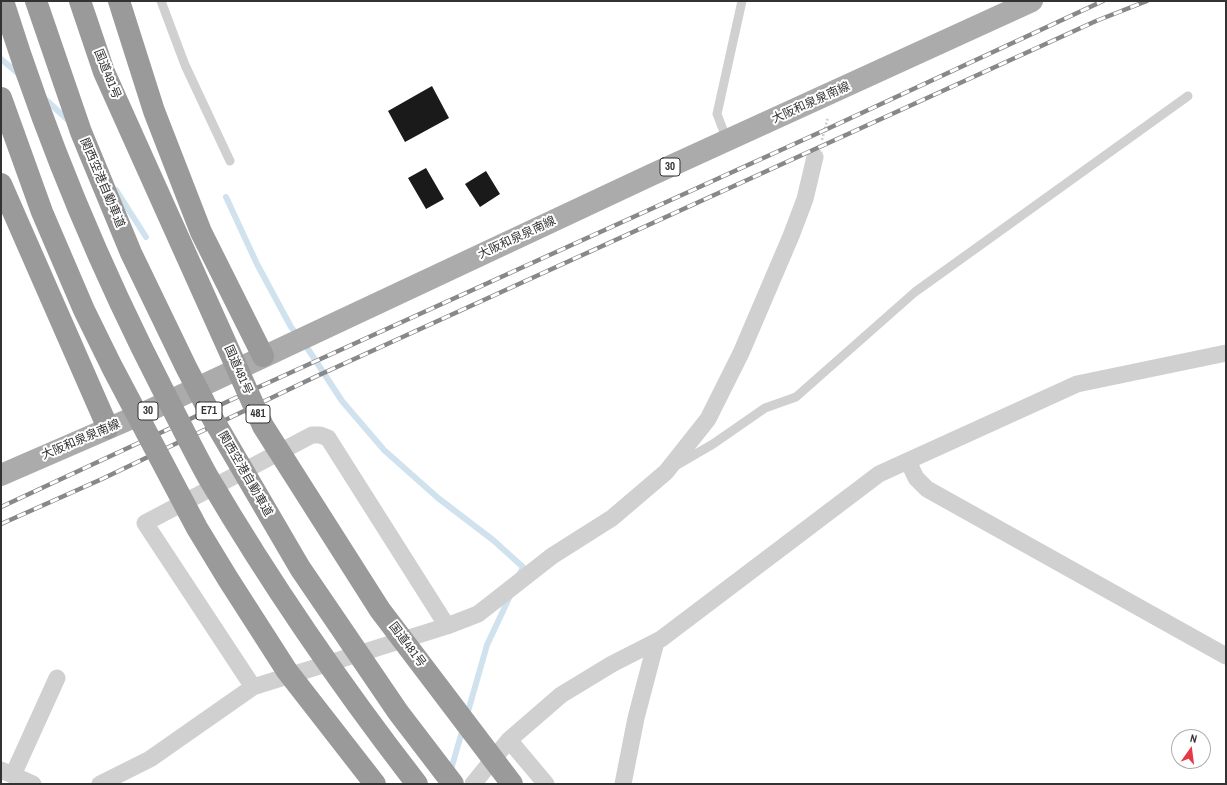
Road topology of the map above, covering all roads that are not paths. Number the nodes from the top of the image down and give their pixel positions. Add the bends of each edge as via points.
1 (3, 1) edge
2 (36, 1) edge
3 (80, 1) edge
4 (119, 1) edge
5 (161, 1) edge
6 (742, 1) edge
7 (1026, 2) edge
8 (1188, 96) dead end
9 (1, 98) edge
10 (728, 141) junction
11 (815, 157) road end
12 (230, 161) dead end
13 (1, 184) edge
14 (1226, 353) edge
15 (263, 356) junction
16 (108, 428) junction
17 (908, 461) junction
18 (666, 472) junction
19 (1, 475) edge
20 (447, 626) junction
21 (656, 642) junction
22 (1226, 656) edge
23 (57, 678) dead end
24 (253, 687) junction
25 (510, 740) junction
26 (7, 772) edge
27 (33, 784) edge
28 (100, 784) edge
29 (375, 784) edge
30 (417, 784) edge
31 (453, 784) edge
32 (473, 784) edge
33 (512, 784) edge
34 (546, 784) edge
35 (623, 784) edge

1 - 30 highway, E71, bridge via 74,201 141,349 207,475 310,638 365,717
2 - 31 highway, 関西空港自動車道 / E71, bridge via 81,132 131,253 213,419 300,568 398,712
3 - 33 highway, 国道481号 / 481, bridge via 104,72 263,426 380,610
4 - 15 highway via 154,111 201,232
5 - 12 lane via 185,65
6 - 10 lane via 717,114
7 - 10 main road, 大阪和泉泉南線 / 30
8 - 18 lane via 915,292 796,396 766,408
9 - 29 highway, bridge via 42,212 84,310 197,528 287,671
10 - 15 main road, 大阪和泉泉南線 / 30
11 - 18 street via 805,198 794,228 741,354 708,419
13 - 16 highway
14 - 17 street via 1077,384
15 - 16 main road, 大阪和泉泉南線 / 30
16 - 19 main road, 大阪和泉泉南線 / 30
17 - 21 street via 879,474
17 - 22 street via 916,478 927,489
18 - 20 street via 612,518 552,556 478,614
20 - 24 street
20 - 24 street via 328,438 312,435 145,523
21 - 25 street via 612,664 561,695
21 - 35 street
23 - 26 street
24 - 28 street via 150,759
25 - 32 street
25 - 34 street
26 - 27 street

